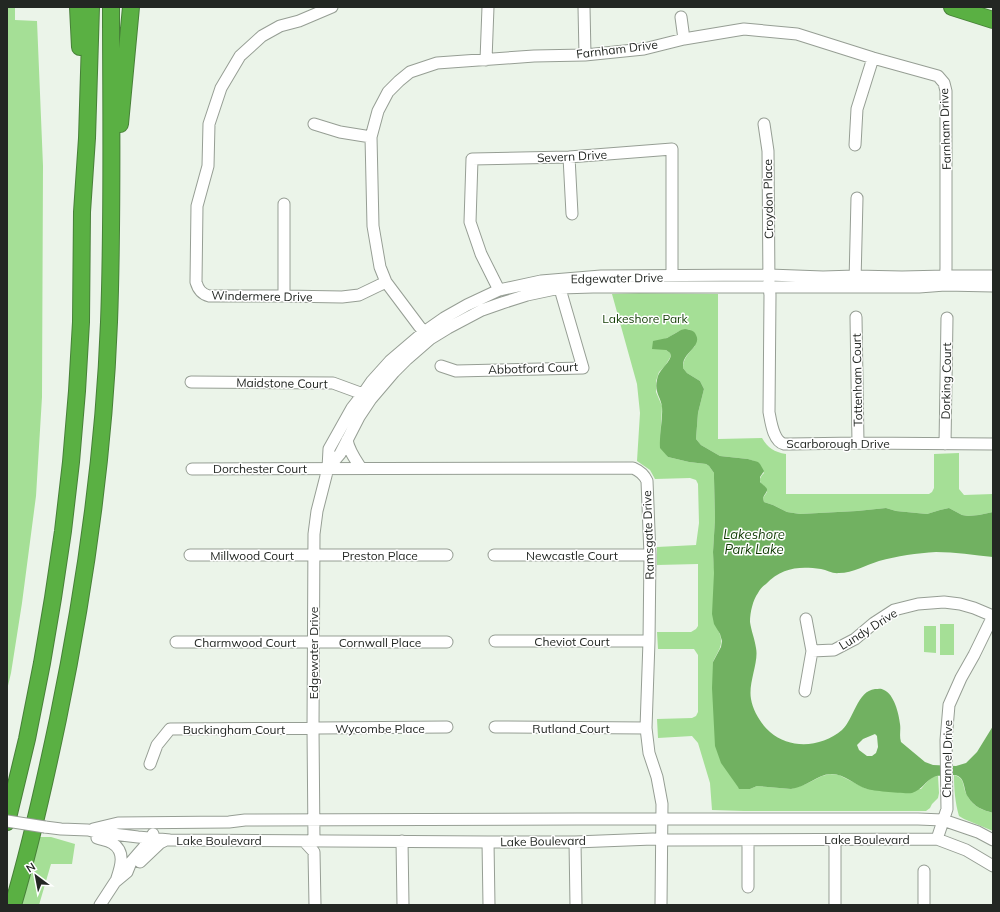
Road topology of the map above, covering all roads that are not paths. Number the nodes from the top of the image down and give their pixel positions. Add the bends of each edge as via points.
1 (78, 7) edge
2 (91, 7) edge
3 (111, 7) edge
4 (131, 7) edge
5 (332, 7) edge
6 (488, 7) edge
7 (584, 7) edge
8 (952, 7) edge
9 (681, 17) dead end
10 (993, 20) edge
11 (684, 39) junction
12 (585, 55) junction
13 (873, 58) junction
14 (486, 60) junction
15 (314, 124) dead end
16 (764, 124) dead end
17 (371, 137) junction
18 (856, 145) dead end
19 (569, 157) junction
20 (857, 198) dead end
21 (284, 204) dead end
22 (82, 212) junction
23 (572, 214) dead end
24 (111, 233) junction
25 (769, 275) junction
26 (993, 276) edge
27 (945, 280) junction
28 (672, 281) junction
29 (855, 281) junction
30 (386, 282) junction
31 (558, 284) junction
32 (993, 286) edge
33 (769, 287) junction
34 (499, 290) junction
35 (284, 296) junction
36 (856, 318) dead end
37 (947, 318) dead end
38 (427, 335) junction
39 (441, 366) dead end
40 (191, 382) dead end
41 (367, 396) junction
42 (347, 440) junction
43 (858, 443) junction
44 (945, 444) junction
45 (993, 444) edge
46 (328, 468) junction
47 (361, 468) junction
48 (192, 469) dead end
49 (190, 555) dead end
50 (314, 555) junction
51 (447, 555) dead end
52 (494, 555) dead end
53 (650, 555) junction
54 (993, 616) edge
55 (806, 619) dead end
56 (495, 641) dead end
57 (649, 641) junction
58 (176, 642) dead end
59 (314, 642) junction
60 (447, 642) dead end
61 (812, 651) junction
62 (805, 691) dead end
63 (313, 728) junction
64 (447, 728) dead end
65 (495, 728) dead end
66 (646, 728) junction
67 (150, 764) dead end
68 (313, 819) junction
69 (662, 819) junction
70 (943, 820) junction
71 (7, 821) edge
72 (157, 824) junction
73 (76, 830) junction
74 (88, 830) junction
75 (151, 838) junction
76 (937, 839) junction
77 (166, 840) junction
78 (662, 840) junction
79 (748, 840) junction
80 (834, 840) junction
81 (993, 840) edge
82 (402, 841) junction
83 (488, 842) junction
84 (575, 842) junction
85 (314, 843) junction
86 (993, 866) edge
87 (924, 871) dead end
88 (127, 872) junction
89 (115, 882) junction
90 (748, 887) dead end
91 (13, 905) edge
92 (100, 905) edge
93 (315, 905) edge
94 (403, 905) edge
95 (489, 905) edge
96 (576, 905) edge
97 (661, 905) edge
98 (835, 905) edge
99 (924, 905) edge

1 - 22 highway via 79,178
2 - 22 highway via 88,138
3 - 24 highway
4 - 24 highway
5 - 35 street, Windermere Drive via 300,21 280,26 262,36 240,56 221,88 210,124 208,166 197,206 198,287 204,295 209,296
6 - 14 street
7 - 12 street
8 - 10 highway
9 - 11 street
11 - 12 street, Farnham Drive via 644,49
11 - 13 street, Farnham Drive via 744,29 796,34
12 - 14 street, Farnham Drive
13 - 18 street via 858,109
13 - 27 street, Farnham Drive via 938,76 944,84
14 - 17 street, Farnham Drive via 437,63 410,72 388,92 378,111
15 - 17 street via 340,132
16 - 25 street, Croydon Place via 768,151
17 - 30 street, Farnham Drive via 373,226 380,267
19 - 23 street
19 - 28 street, Severn Drive via 672,149
19 - 34 street, Severn Drive via 472,159 470,222 481,254
20 - 29 street
21 - 35 street
22 - 71 highway via 78,383 63,531 42,663
24 - 91 highway via 105,396 80,603 37,817
25 - 28 street, Edgewater Drive
25 - 29 street, Edgewater Drive
25 - 33 street, Scarborough Drive
26 - 27 street, Edgewater Drive
27 - 29 street, Edgewater Drive via 902,277
27 - 32 street, Edgewater Drive
28 - 31 street, Edgewater Drive via 601,276
28 - 33 street, Edgewater Drive
29 - 33 street, Edgewater Drive
30 - 35 street, Windermere Drive via 359,295
30 - 38 street, Farnham Drive
31 - 34 street, Edgewater Drive via 541,281
31 - 38 street, Edgewater Drive via 482,310 448,328
31 - 39 street, Abbotford Court via 583,368 456,371
33 - 43 street, Scarborough Drive via 769,412 777,440 782,444
34 - 38 street, Edgewater Drive via 444,318
36 - 43 street, Tottenham Court
37 - 44 street, Dorking Court
38 - 41 street, Edgewater Drive via 390,362 372,381
40 - 41 street, Maidstone Court via 333,383
41 - 42 street, Edgewater Drive
41 - 46 street, Edgewater Drive via 352,408 329,449
42 - 46 street, Edgewater Drive via 340,454
42 - 47 street
43 - 44 street, Scarborough Drive
44 - 45 street, Scarborough Drive
46 - 47 street, Ramsgate Drive
46 - 48 street, Dorchester Court
46 - 50 street, Edgewater Drive via 317,511
47 - 53 street, Ramsgate Drive via 633,468 639,470 647,481
49 - 50 street, Millwood Court
50 - 51 street, Preston Place
50 - 59 street, Edgewater Drive
52 - 53 street, Newcastle Court
53 - 57 street, Ramsgate Drive
54 - 61 street, Lundy Drive via 960,604 918,604 894,610 855,639 834,650
54 - 70 street, Channel Drive via 949,705 946,740 947,808
55 - 61 street
56 - 57 street, Cheviot Court
57 - 66 street, Ramsgate Drive
58 - 59 street, Charmwood Court
59 - 60 street, Cornwall Place
59 - 63 street, Edgewater Drive
61 - 62 street
63 - 64 street, Wycombe Place
63 - 67 street, Buckingham Court via 170,729 157,745
63 - 68 street, Edgewater Drive
65 - 66 street, Rutland Court
66 - 69 street, Ramsgate Drive via 649,753 662,804
68 - 69 street, Lake Boulevard
68 - 72 street, Lake Boulevard
68 - 85 street, Edgewater Drive
69 - 70 street, Lake Boulevard
69 - 78 street, Ramsgate Drive
70 - 76 street, Channel Drive
70 - 81 street, Lake Boulevard
71 - 73 street, Lake Boulevard, bridge
72 - 74 street, Lake Boulevard via 118,823
72 - 75 street
73 - 74 street, Lake Boulevard
73 - 89 street via 111,842 117,847 121,865
74 - 75 street, Lake Boulevard
75 - 77 street, Lake Boulevard
75 - 88 street via 130,862
76 - 80 street, Lake Boulevard
76 - 86 street, Lake Boulevard via 966,850
77 - 85 street, Lake Boulevard
77 - 88 street
78 - 79 street, Lake Boulevard
78 - 84 street, Lake Boulevard
78 - 97 street, Ramsgate Drive
79 - 80 street, Lake Boulevard
79 - 90 street
80 - 98 street
82 - 83 street, Lake Boulevard
82 - 85 street, Lake Boulevard
82 - 94 street
83 - 84 street, Lake Boulevard
83 - 95 street
84 - 96 street
85 - 93 street, Edgewater Drive
87 - 99 street
88 - 89 street
89 - 92 street

